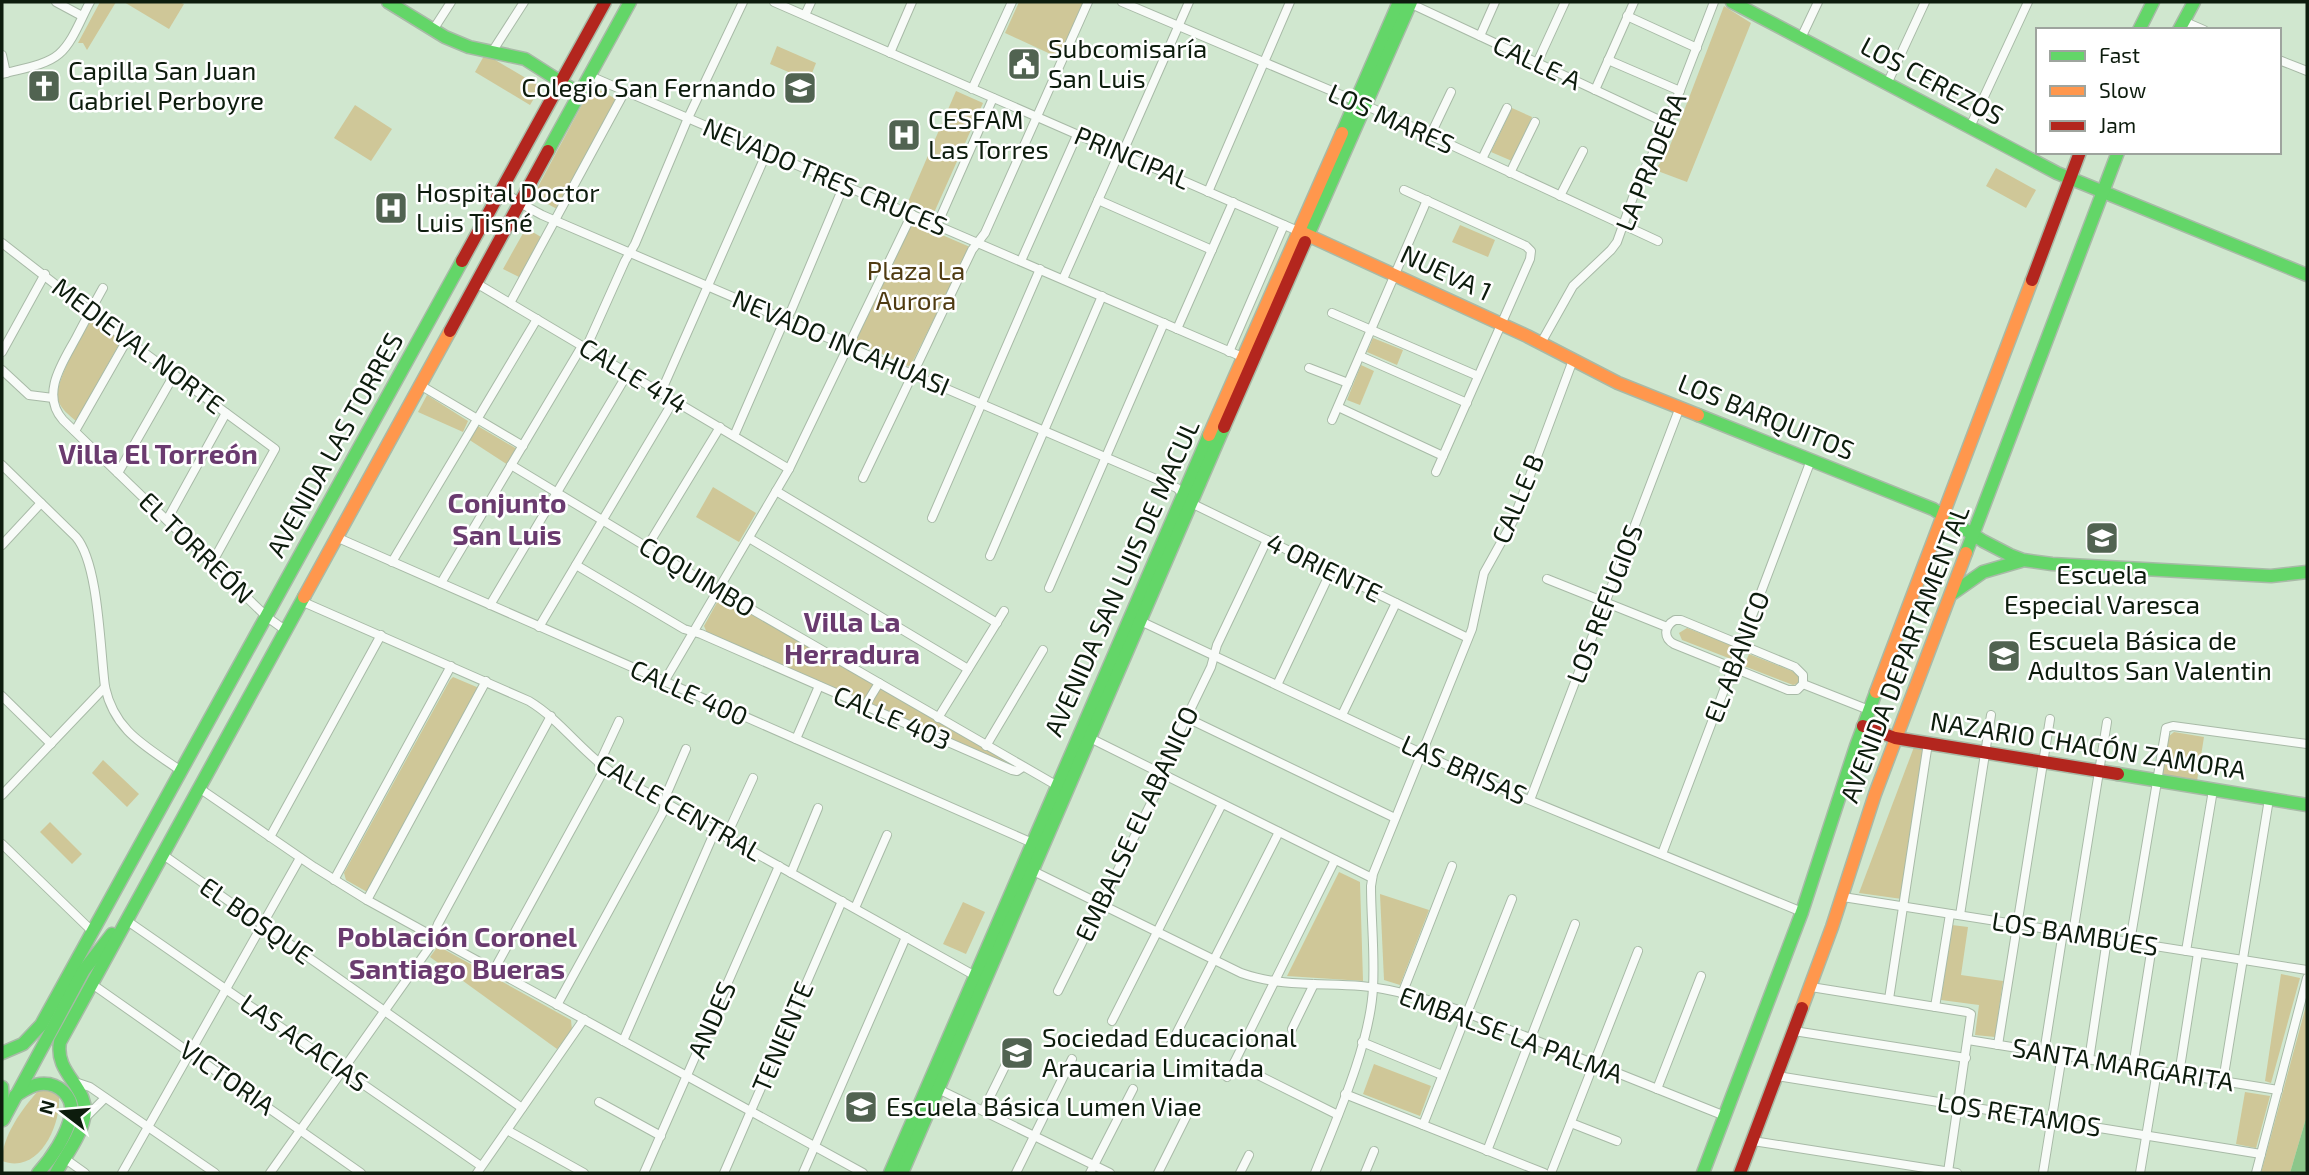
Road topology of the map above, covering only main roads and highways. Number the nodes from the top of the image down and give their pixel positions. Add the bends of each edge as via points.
1 (388, 2) edge
2 (605, 2) edge
3 (630, 2) edge
4 (1406, 2) edge
5 (1732, 2) edge
6 (2153, 2) edge
7 (2194, 2) edge
8 (2181, 26) edge
9 (2140, 28) edge
10 (561, 82) junction
11 (580, 94) junction
12 (2079, 154) edge
13 (2117, 154) edge
14 (2069, 178) junction
15 (2102, 193) junction
16 (1303, 233) junction
17 (2307, 275) edge
18 (446, 290) junction
19 (466, 302) junction
20 (1573, 360) joint
21 (1944, 516) junction
22 (1973, 535) junction
23 (2023, 560) junction
24 (2307, 572) edge
25 (1950, 596) junction
26 (1863, 726) junction
27 (1895, 738) junction
28 (181, 772) junction
29 (201, 784) junction
30 (2307, 805) edge
31 (104, 911) junction
32 (129, 914) junction
33 (84, 970) junction
34 (2, 1053) edge
35 (2, 1087) edge
36 (933, 1087) junction
37 (15, 1096) junction
38 (3, 1120) edge
39 (38, 1173) edge
40 (56, 1173) edge
41 (890, 1173) edge
42 (902, 1173) edge
43 (1703, 1173) edge
44 (1740, 1173) edge

1 - 10 main road via 457,43 525,59
2 - 10 main road, AVENIDA LAS TORRES
3 - 11 main road, AVENIDA LAS TORRES
4 - 16 main road, AVENIDA SAN LUIS DE MACUL
5 - 14 main road, LOS CEREZOS
6 - 9 main road
7 - 8 main road
10 - 11 main road
10 - 18 main road, AVENIDA LAS TORRES
11 - 19 main road, AVENIDA LAS TORRES
12 - 14 main road, AVENIDA DEPARTAMENTAL
13 - 15 main road, AVENIDA DEPARTAMENTAL
14 - 15 main road, LOS CEREZOS
14 - 21 main road, AVENIDA DEPARTAMENTAL
15 - 17 main road, LOS CEREZOS
15 - 22 main road, AVENIDA DEPARTAMENTAL
16 - 20 main road, NUEVA 1
16 - 36 main road, AVENIDA SAN LUIS DE MACUL
18 - 19 main road
18 - 28 main road, AVENIDA LAS TORRES
19 - 29 main road, AVENIDA LAS TORRES
20 - 21 main road, LOS BARQUITOS via 1618,383
21 - 22 main road, LOS BARQUITOS
21 - 26 main road, AVENIDA DEPARTAMENTAL
22 - 23 main road, LOS BARQUITOS
22 - 25 main road, AVENIDA DEPARTAMENTAL
23 - 24 main road via 2271,576
23 - 25 main road via 1983,572
25 - 27 main road, AVENIDA DEPARTAMENTAL
26 - 27 main road, NAZARIO CHACÓN ZAMORA
26 - 43 main road, AVENIDA DEPARTAMENTAL via 1802,912
27 - 30 main road, NAZARIO CHACÓN ZAMORA
27 - 44 main road, AVENIDA DEPARTAMENTAL via 1811,987
28 - 29 main road via 187,785
28 - 31 main road, AVENIDA LAS TORRES
29 - 32 main road, AVENIDA LAS TORRES
31 - 33 main road, AVENIDA LAS TORRES
31 - 34 main road, AVENIDA LAS TORRES via 37,1030 23,1044
32 - 33 main road, AVENIDA LAS TORRES
32 - 40 main road, AVENIDA LAS TORRES via 58,1047 61,1067 84,1101 85,1118
33 - 37 main road, AVENIDA LAS TORRES
35 - 38 main road
36 - 41 main road, AVENIDA SAN LUIS DE MACUL
36 - 42 main road, AVENIDA SAN LUIS DE MACUL
37 - 38 main road, AVENIDA LAS TORRES
37 - 39 main road via 51,1084 64,1091 72,1106 69,1121

